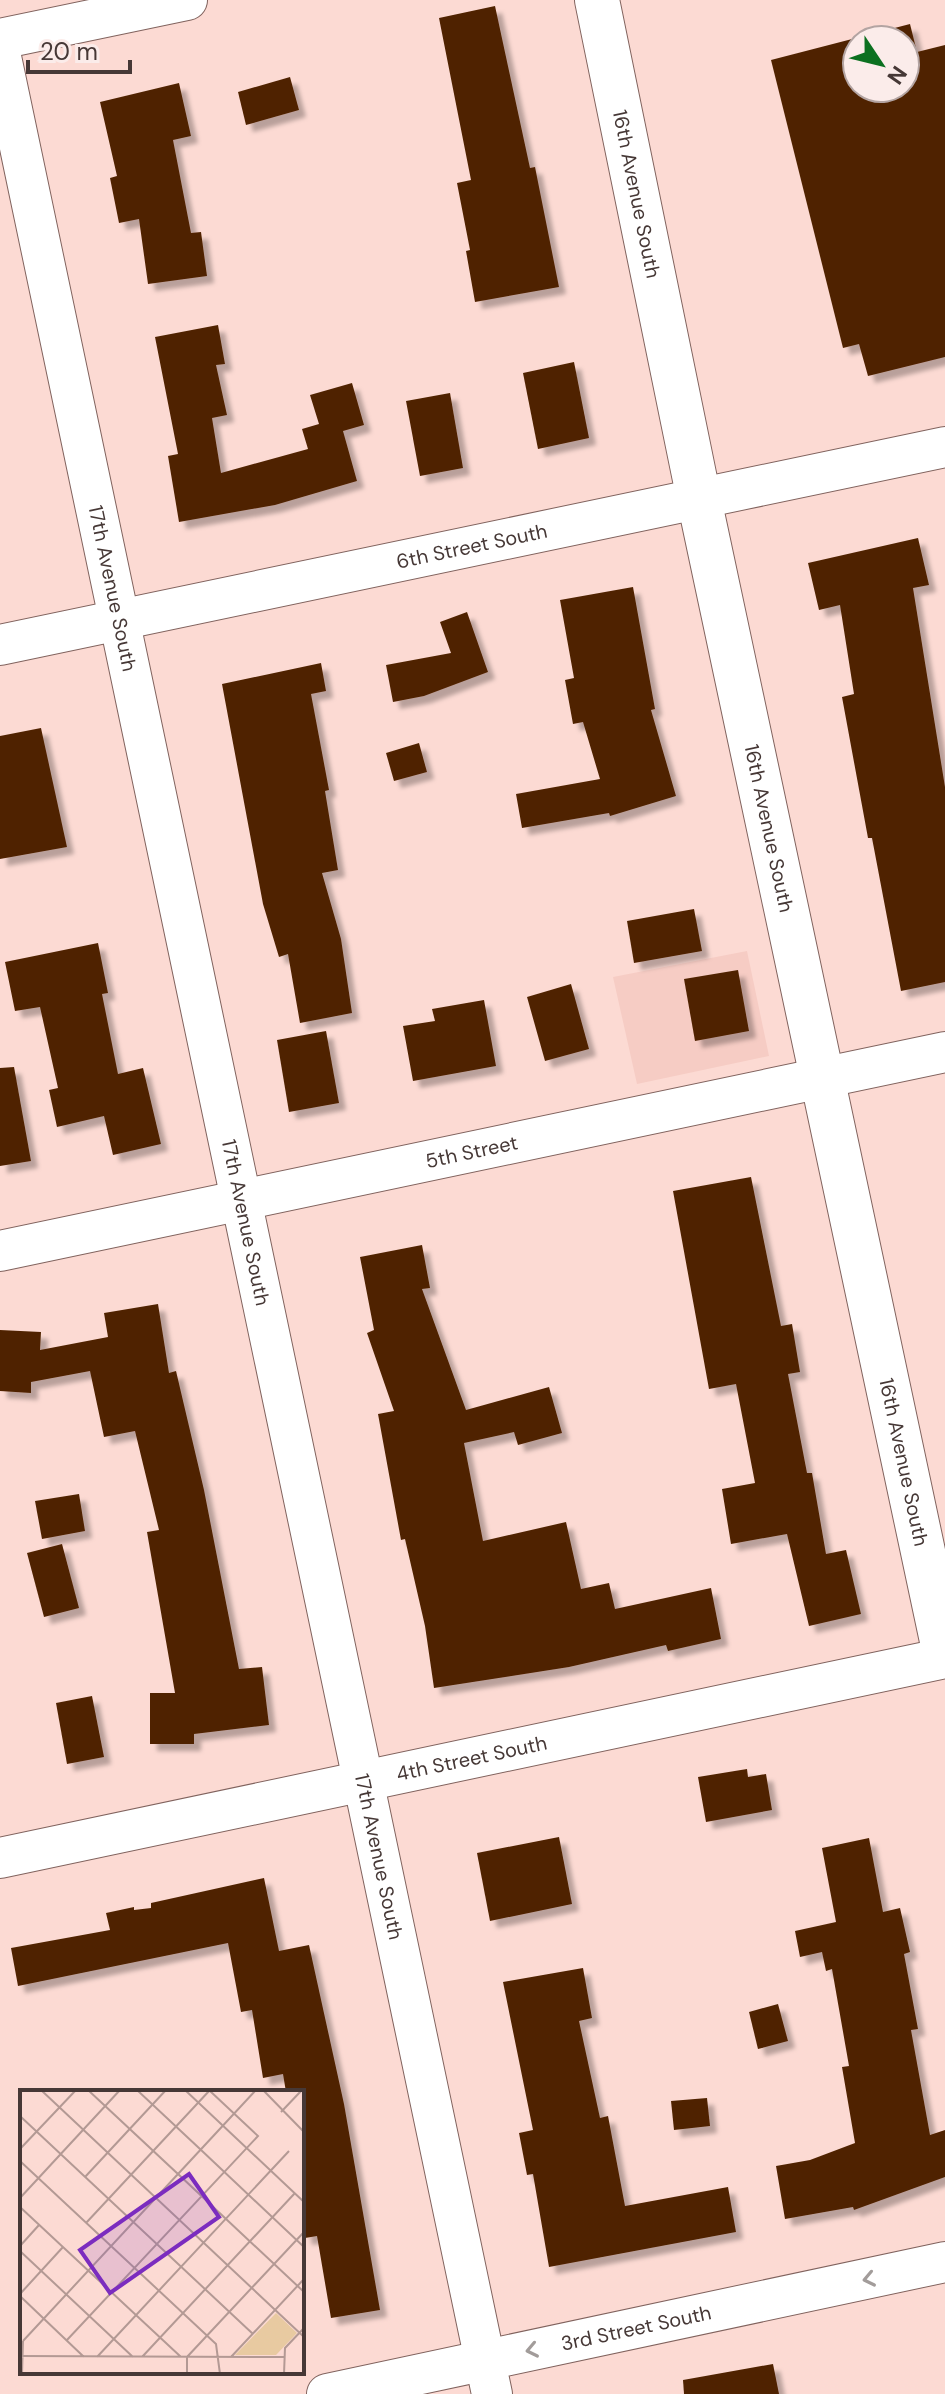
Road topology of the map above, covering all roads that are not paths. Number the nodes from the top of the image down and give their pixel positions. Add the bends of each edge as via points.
1 (187, 0) edge
2 (597, 0) edge
3 (0, 39) edge
4 (0, 52) edge
5 (945, 447) edge
6 (699, 499) junction
7 (119, 620) junction
8 (0, 645) edge
9 (945, 1052) edge
10 (822, 1078) junction
11 (242, 1200) junction
12 (0, 1251) edge
13 (945, 1656) edge
14 (366, 1782) junction
15 (0, 1858) edge
16 (945, 2262) edge
17 (489, 2377) edge
18 (327, 2394) edge

1 - 3 street
2 - 6 street, 16th Avenue South
4 - 7 street, 17th Avenue South
5 - 6 street, 6th Street South
6 - 7 street, 6th Street South
6 - 10 street, 16th Avenue South
7 - 8 street, 6th Street South
7 - 11 street, 17th Avenue South
9 - 10 street, 5th Street
10 - 11 street, 5th Street
10 - 13 street, 16th Avenue South
11 - 12 street, 5th Street
11 - 14 street, 17th Avenue South
13 - 14 street, 4th Street South
14 - 15 street, 4th Street South
14 - 17 street, 17th Avenue South
16 -> 17 street, 3rd Street South
17 - 18 street, 3rd Street South

